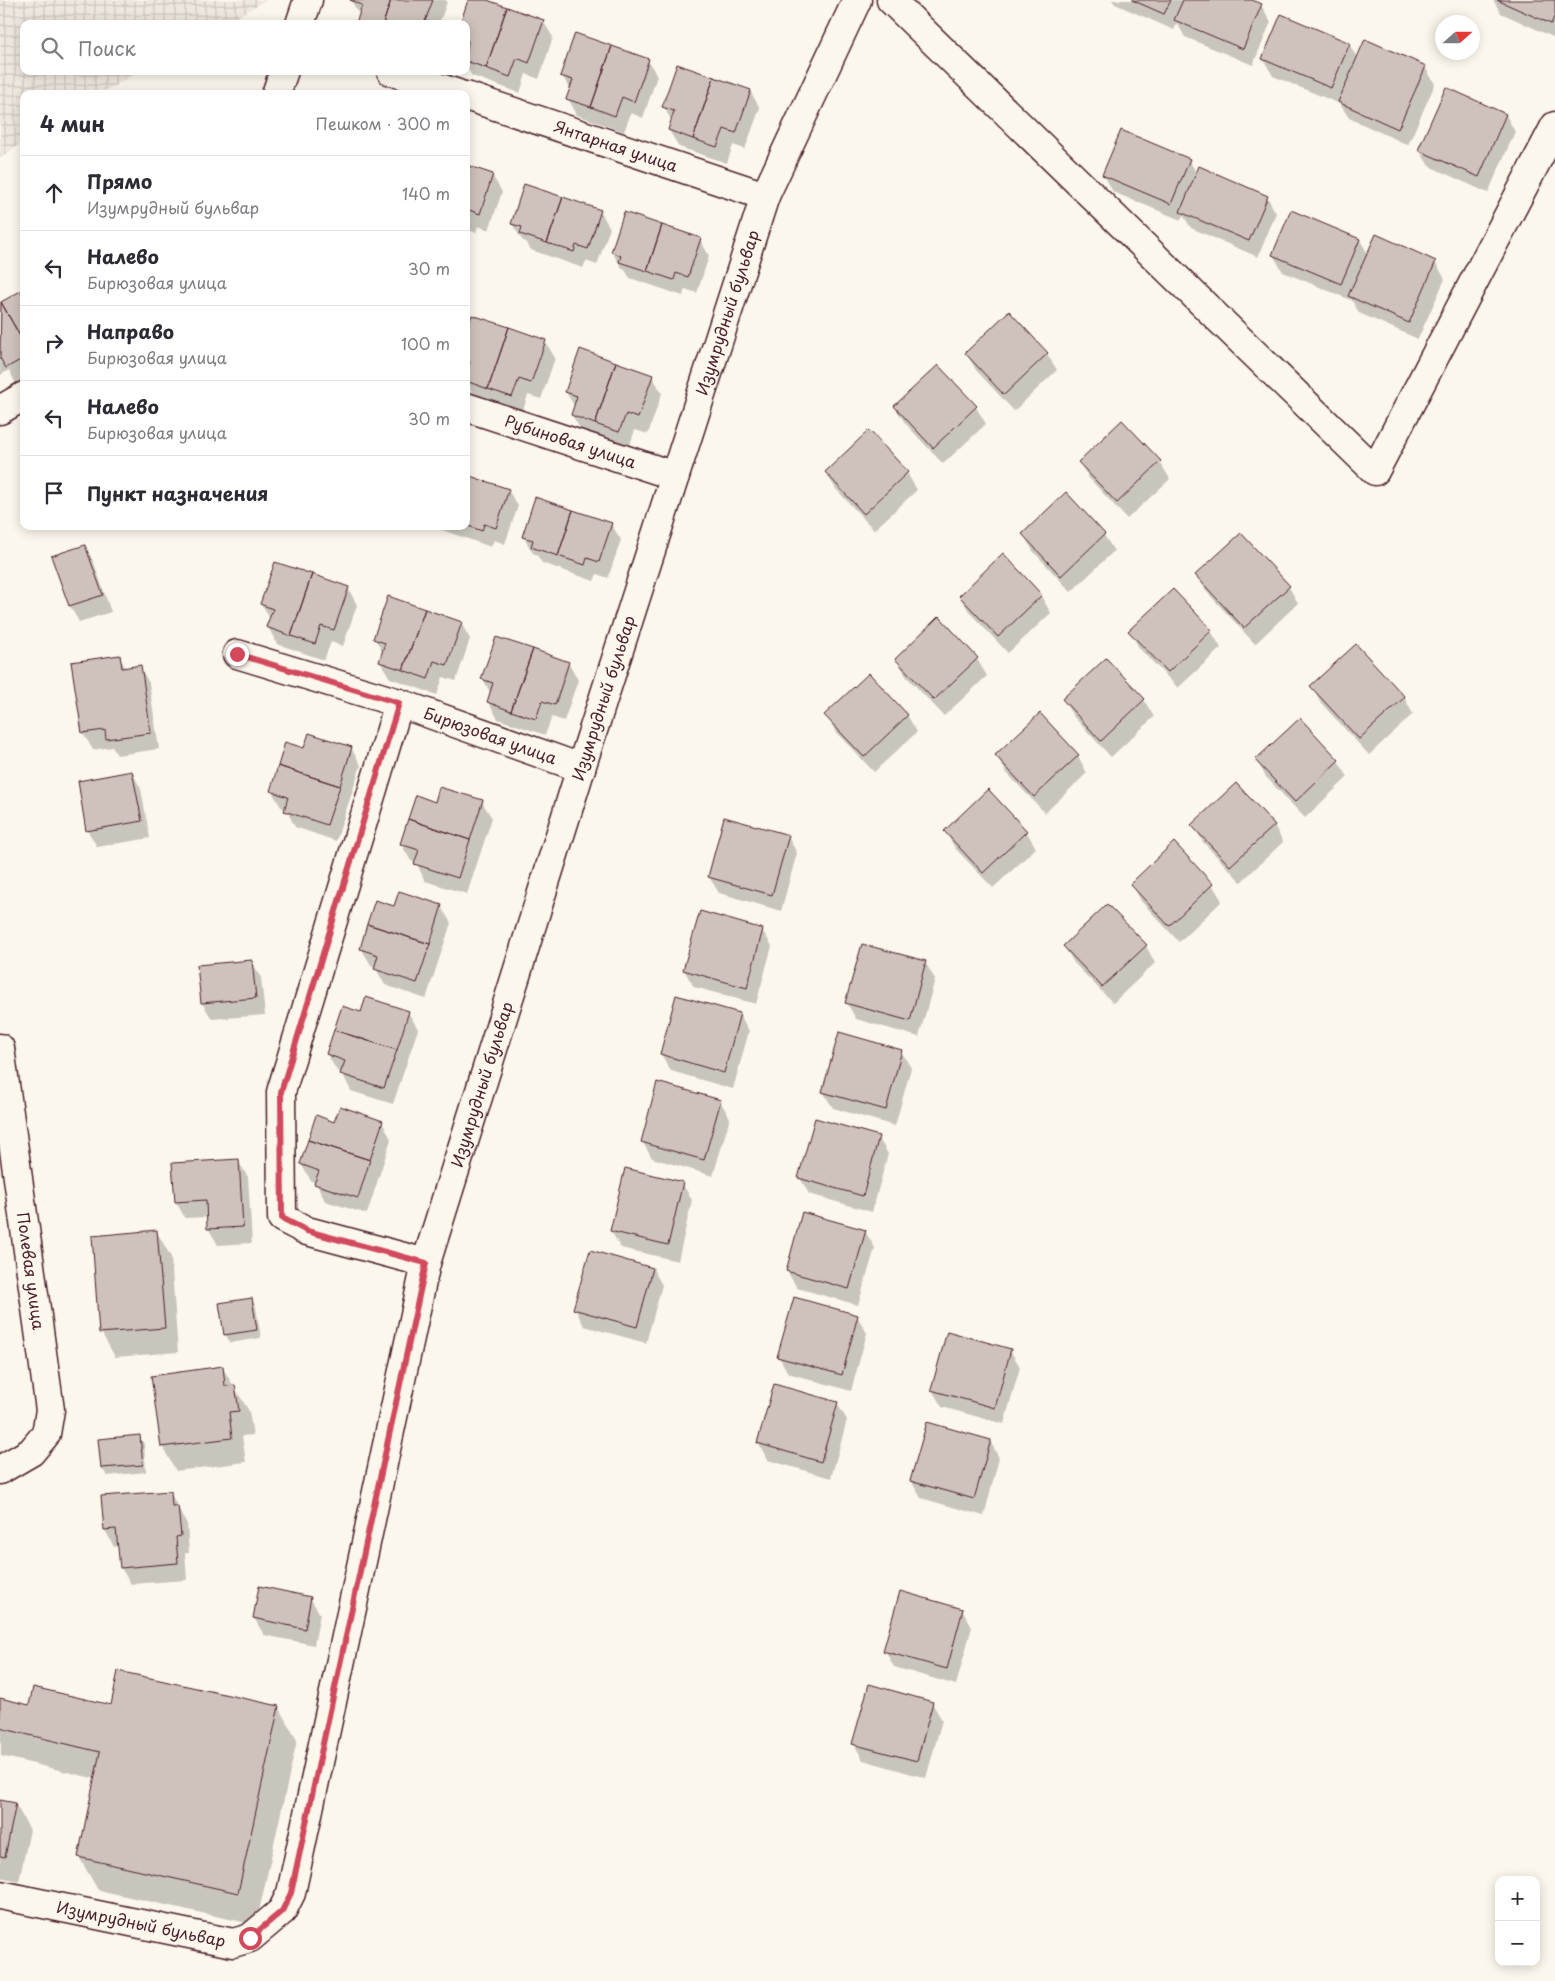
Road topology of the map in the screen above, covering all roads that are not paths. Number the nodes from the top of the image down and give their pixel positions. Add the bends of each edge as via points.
1 (308, 0) edge
2 (857, 0) edge
3 (891, 0) edge
4 (301, 20) edge
5 (283, 75) edge
6 (403, 75) edge
7 (277, 90) edge
8 (446, 90) edge
9 (470, 97) edge
10 (1555, 126) edge
11 (765, 196) junction
12 (20, 398) edge
13 (470, 408) edge
14 (0, 410) edge
15 (675, 476) junction
16 (237, 654) dead end
17 (399, 703) junction
18 (581, 768) junction
19 (0, 1048) edge
20 (426, 1263) junction
21 (0, 1470) edge
22 (0, 1895) edge

1 - 4 street
2 - 11 street, Изумрудный бульвар
3 - 10 street via 1375,471
5 - 7 street
6 - 8 street
9 - 11 street, Янтарная улица
11 - 15 street, Изумрудный бульвар
12 - 14 street
13 - 15 street, Рубиновая улица
15 - 18 street, Изумрудный бульвар
16 - 17 street, Бирюзовая улица
17 - 18 street, Бирюзовая улица
17 - 20 street via 281,1092 282,1218 307,1231
18 - 20 street, Изумрудный бульвар
19 - 21 street, Полевая улица via 50,1410 46,1434 31,1452
20 - 22 street, Изумрудный бульвар via 291,1893 282,1911 250,1938 233,1943

